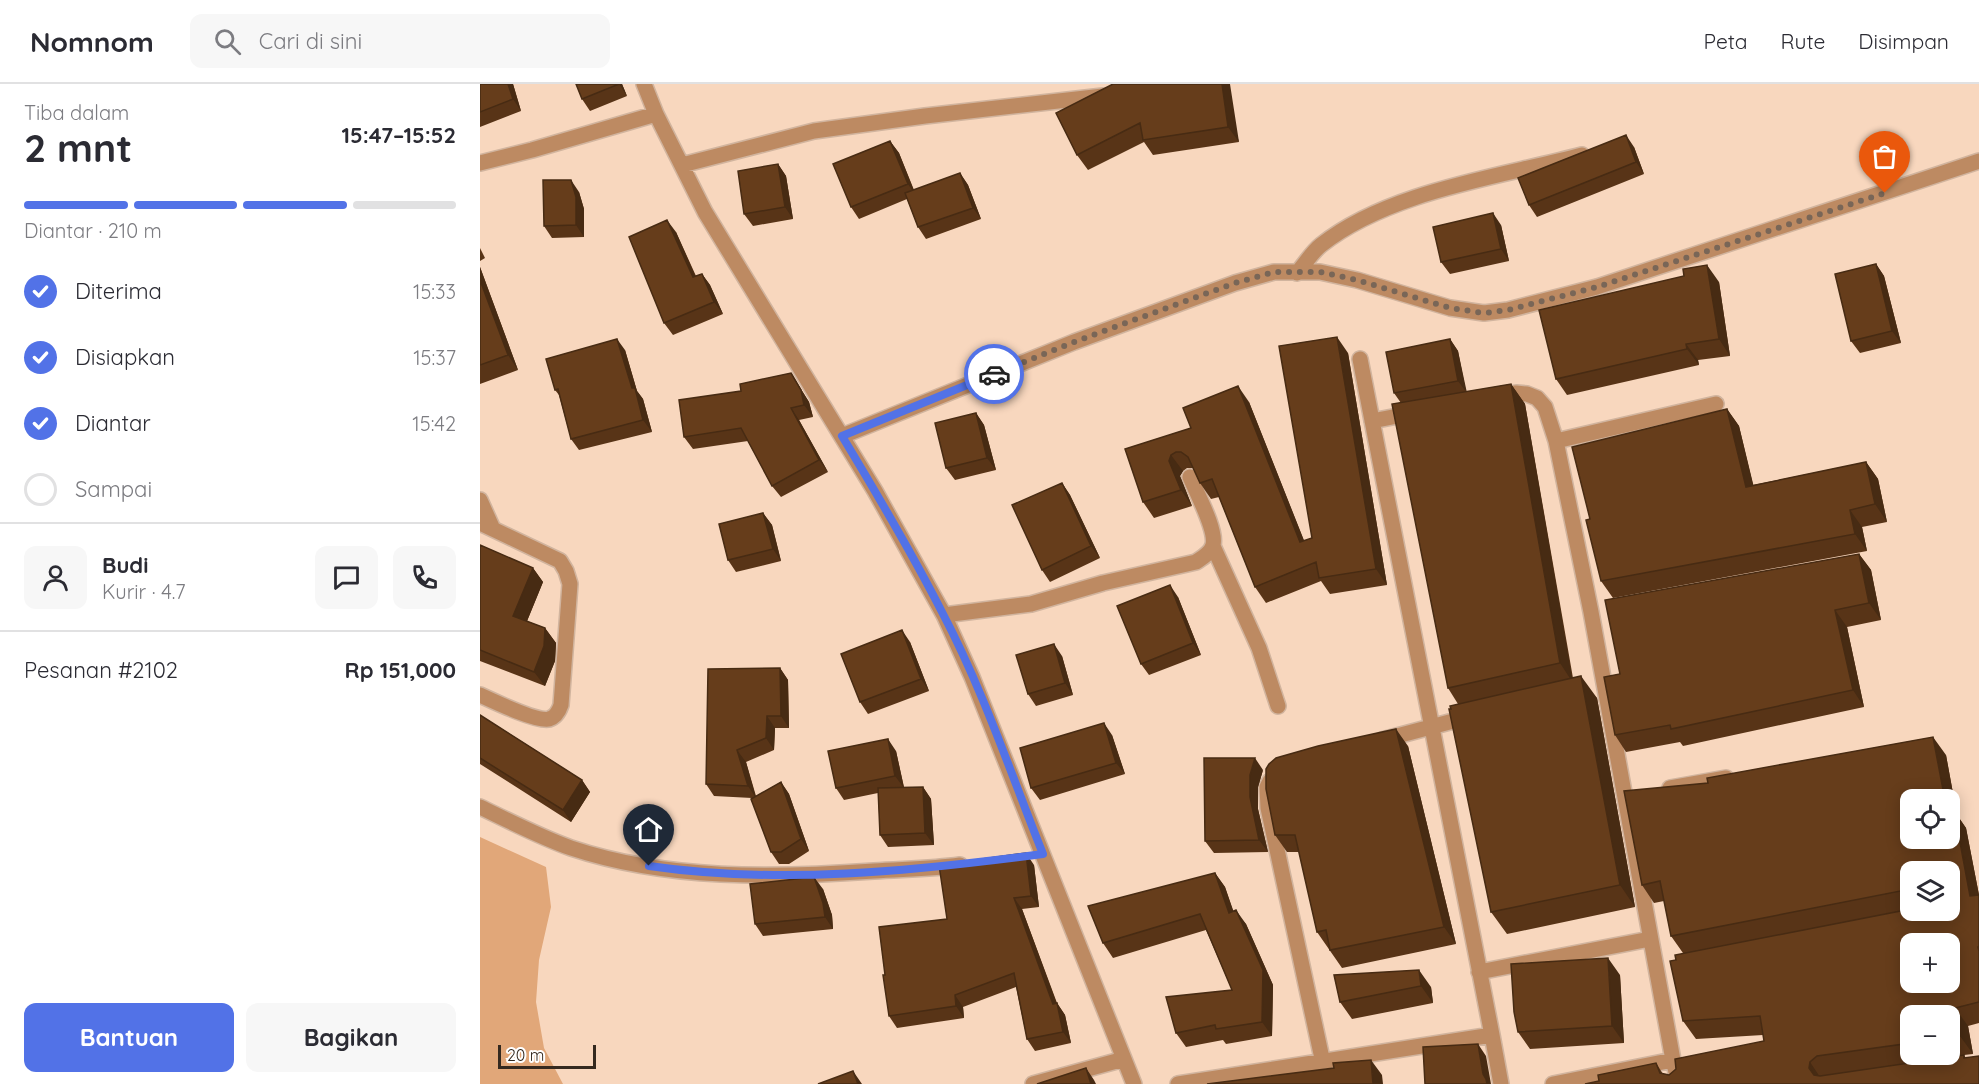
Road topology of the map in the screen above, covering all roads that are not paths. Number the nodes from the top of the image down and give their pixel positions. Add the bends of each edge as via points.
1 (644, 84) edge
2 (1103, 96) edge
3 (656, 114) junction
4 (1602, 150) edge
5 (1979, 161) edge
6 (480, 163) edge
7 (682, 165) junction
8 (1297, 273) junction
9 (1360, 358) dead end
10 (1484, 399) edge
11 (1716, 404) dead end
12 (1428, 410) edge
13 (1372, 420) junction
14 (842, 436) junction
15 (1556, 441) junction
16 (1190, 477) edge
17 (480, 500) edge
18 (487, 526) edge
19 (1213, 546) junction
20 (944, 615) junction
21 (480, 695) edge
22 (1278, 706) dead end
23 (1489, 712) edge
24 (1432, 725) junction
25 (1368, 743) edge
26 (1274, 772) edge
27 (1741, 775) edge
28 (1660, 790) edge
29 (480, 807) edge
30 (978, 862) edge
31 (1650, 939) junction
32 (1479, 972) junction
33 (1492, 1035) junction
34 (1124, 1059) junction
35 (1674, 1060) junction
36 (1323, 1063) junction
37 (1033, 1084) edge
38 (1134, 1084) edge
39 (1178, 1084) edge
40 (1501, 1084) edge
41 (1553, 1084) edge
42 (1679, 1084) edge

1 - 3 street
2 - 7 street via 814,132
3 - 6 street
3 - 7 street
4 - 8 street via 1460,185 1375,213 1319,247
5 - 8 street via 1628,277 1508,310 1484,313 1450,308 1357,280 1320,272
7 - 14 street via 705,212
8 - 14 street via 1274,272 1235,283 1074,342
9 - 13 street
10 - 15 street via 1515,393 1538,398
11 - 15 street
12 - 13 street
13 - 24 street
14 - 20 street
15 - 31 street via 1597,611 1598,687 1631,795
16 - 19 street via 1212,531
17 - 18 street
18 - 21 street via 560,561 570,584 558,712 553,718 541,719
19 - 20 street via 1196,562 1031,604
19 - 22 street via 1259,648
20 - 34 street via 972,676 1038,854
23 - 24 street
24 - 25 street
24 - 32 street
26 - 36 street via 1267,787 1268,808
27 - 28 street
29 - 30 street via 571,848 685,871 832,874
31 - 32 street
31 - 35 street via 1663,968
32 - 33 street
33 - 36 street
33 - 40 street
34 - 37 street
34 - 38 street
35 - 41 street
35 - 42 street
36 - 39 street

